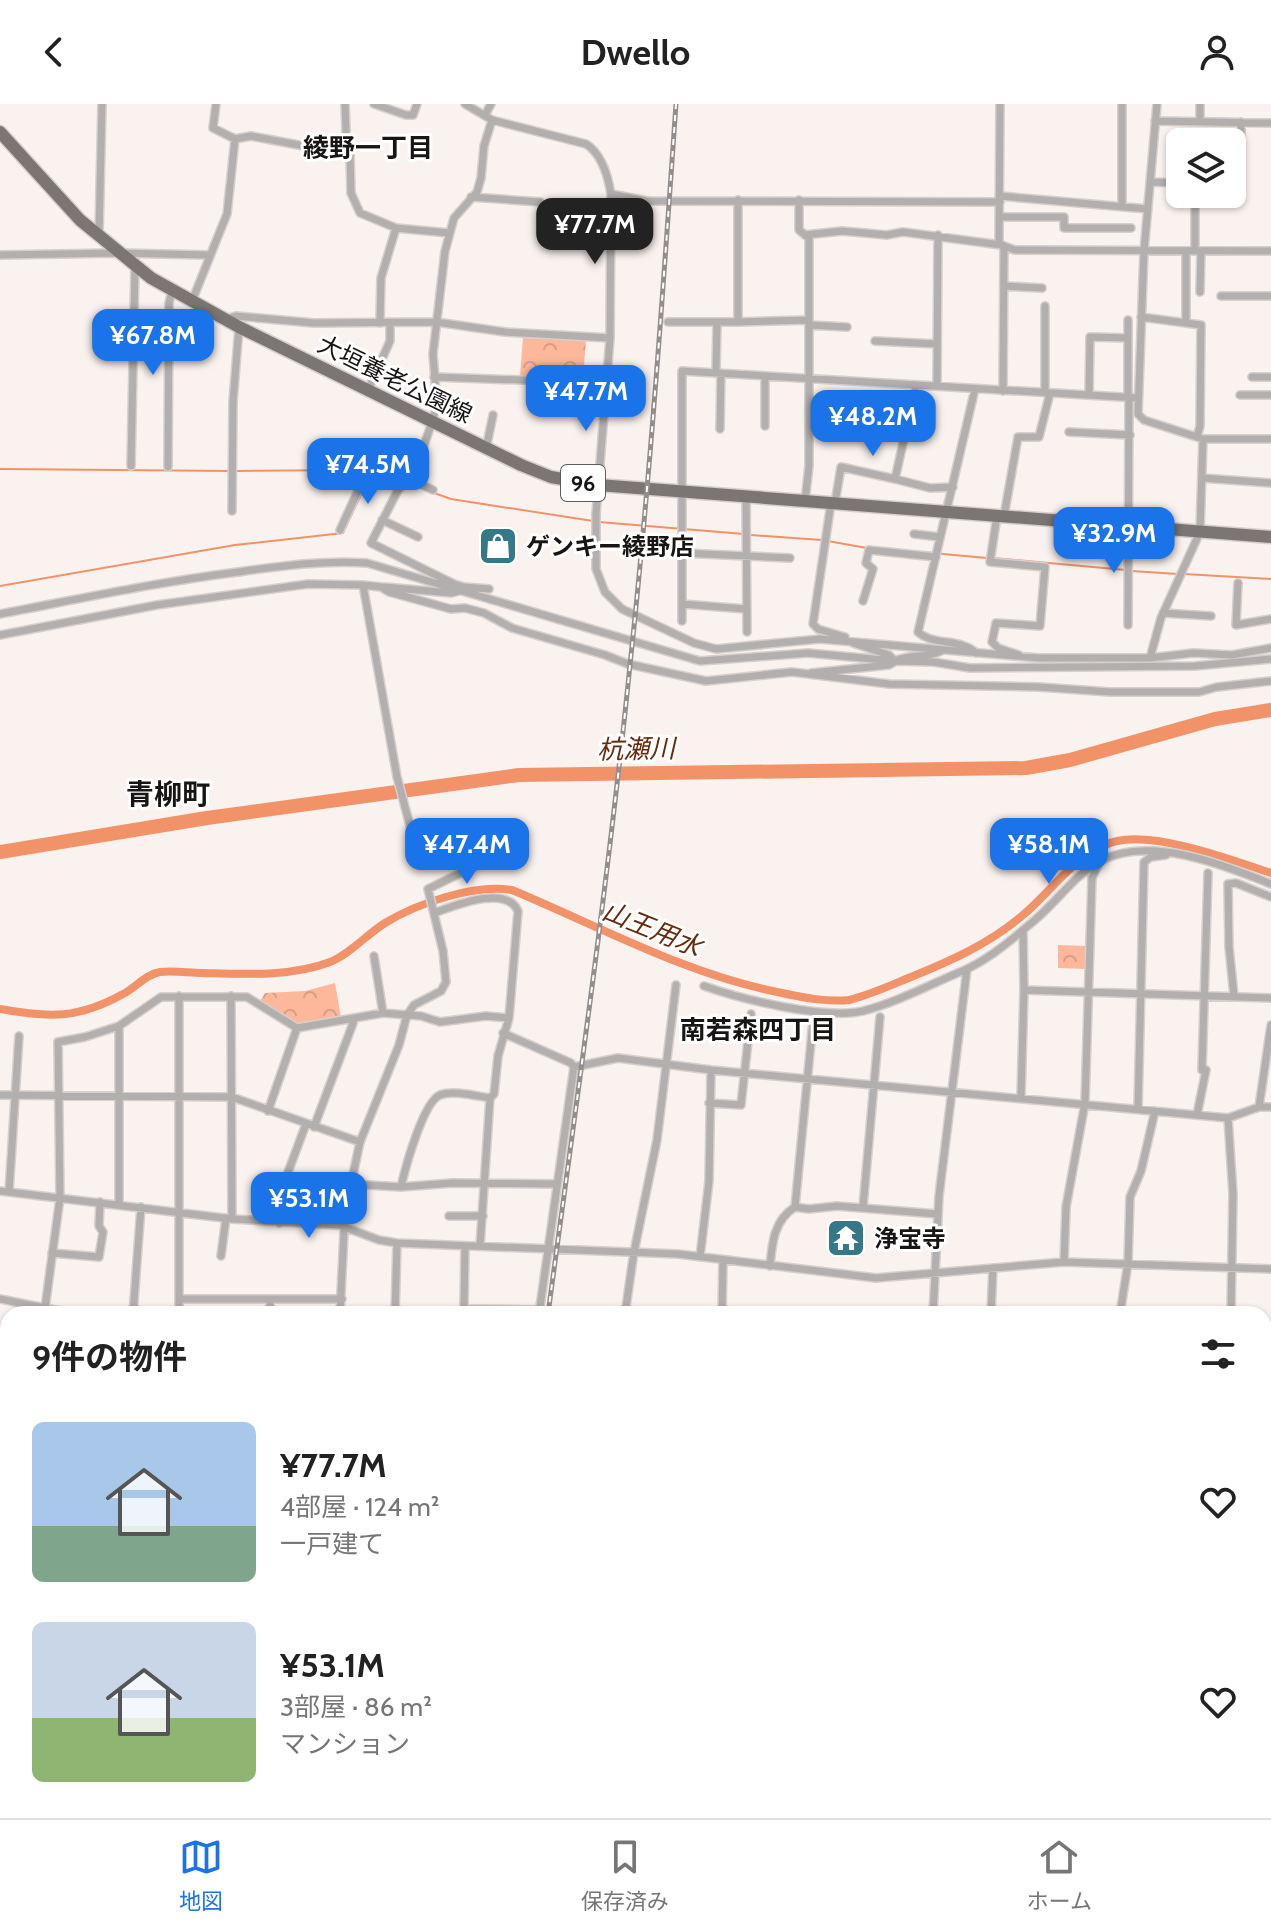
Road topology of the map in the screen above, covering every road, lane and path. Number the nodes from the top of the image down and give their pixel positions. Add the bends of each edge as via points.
1 (102, 104) edge
2 (216, 104) edge
3 (345, 104) edge
4 (374, 104) edge
5 (417, 104) edge
6 (465, 104) edge
7 (491, 104) edge
8 (1000, 104) edge
9 (1122, 104) edge
10 (1157, 104) edge
11 (1200, 104) edge
12 (489, 117) junction
13 (1155, 121) junction
14 (1200, 122) junction
15 (1241, 122) junction
16 (1271, 123) edge
17 (1241, 128) edge
18 (0, 132) edge
19 (235, 139) junction
20 (343, 149) junction
21 (1150, 182) junction
22 (1166, 183) edge
23 (611, 194) junction
24 (471, 197) junction
25 (1000, 199) junction
26 (738, 200) junction
27 (799, 200) junction
28 (540, 202) dead end
29 (1122, 207) junction
30 (1195, 208) edge
31 (1148, 209) junction
32 (999, 217) junction
33 (396, 228) junction
34 (1131, 228) dead end
35 (449, 233) junction
36 (805, 235) junction
37 (938, 235) junction
38 (99, 238) junction
39 (1002, 246) junction
40 (1144, 251) junction
41 (1194, 251) junction
42 (1271, 251) edge
43 (117, 253) junction
44 (0, 255) edge
45 (209, 255) junction
46 (135, 266) junction
47 (1004, 286) junction
48 (1042, 288) dead end
49 (172, 291) junction
50 (1200, 292) dead end
51 (1221, 296) dead end
52 (1271, 296) edge
53 (192, 303) junction
54 (1045, 306) dead end
55 (1141, 317) junction
56 (224, 319) junction
57 (1128, 320) dead end
58 (436, 322) junction
59 (668, 322) dead end
60 (717, 322) junction
61 (738, 322) junction
62 (809, 322) junction
63 (380, 323) junction
64 (390, 323) junction
65 (1186, 323) junction
66 (239, 327) junction
67 (847, 327) dead end
68 (610, 338) junction
69 (1128, 338) junction
70 (875, 341) dead end
71 (937, 344) junction
72 (718, 373) junction
73 (765, 376) junction
74 (434, 377) junction
75 (1252, 377) dead end
76 (1271, 377) edge
77 (809, 378) junction
78 (606, 383) junction
79 (916, 385) junction
80 (937, 386) junction
81 (975, 389) junction
82 (368, 390) junction
83 (1003, 391) junction
84 (1047, 393) junction
85 (1089, 395) junction
86 (1240, 395) dead end
87 (1271, 395) edge
88 (1132, 397) junction
89 (493, 415) dead end
90 (809, 417) junction
91 (846, 419) dead end
92 (432, 422) junction
93 (765, 426) dead end
94 (720, 429) dead end
95 (1069, 432) dead end
96 (1130, 435) junction
97 (1200, 438) junction
98 (1271, 439) edge
99 (486, 449) junction
100 (131, 466) dead end
101 (168, 467) dead end
102 (407, 477) junction
103 (1202, 478) junction
104 (895, 479) junction
105 (1271, 483) edge
106 (598, 485) junction
107 (953, 487) junction
108 (433, 490) dead end
109 (681, 491) junction
110 (746, 496) junction
111 (805, 501) junction
112 (833, 503) junction
113 (232, 511) dead end
114 (946, 512) junction
115 (1001, 516) junction
116 (382, 520) junction
117 (1130, 526) junction
118 (340, 530) dead end
119 (1200, 532) junction
120 (914, 534) dead end
121 (418, 537) dead end
122 (940, 537) junction
123 (1271, 537) edge
124 (682, 553) junction
125 (746, 556) junction
126 (936, 557) junction
127 (790, 558) dead end
128 (1238, 583) dead end
129 (363, 585) junction
130 (381, 587) junction
131 (462, 589) junction
132 (489, 589) dead end
133 (863, 601) dead end
134 (682, 604) junction
135 (746, 609) junction
136 (1163, 613) junction
137 (0, 614) edge
138 (1211, 616) dead end
139 (1271, 619) edge
140 (682, 621) dead end
141 (1128, 625) dead end
142 (747, 632) dead end
143 (0, 635) edge
144 (849, 640) junction
145 (1271, 648) edge
146 (941, 651) junction
147 (977, 654) junction
148 (1023, 657) junction
149 (1150, 658) junction
150 (1271, 659) edge
151 (895, 661) junction
152 (799, 674) junction
153 (1271, 681) edge
154 (1178, 854) junction
155 (1100, 861) junction
156 (1208, 873) dead end
157 (1271, 884) edge
158 (1271, 897) edge
159 (433, 911) junction
160 (1023, 930) junction
161 (374, 956) dead end
162 (967, 969) junction
163 (676, 985) dead end
164 (704, 986) dead end
165 (1024, 990) junction
166 (1087, 992) junction
167 (1141, 994) junction
168 (179, 996) junction
169 (231, 996) junction
170 (1203, 996) junction
171 (1234, 996) junction
172 (1271, 998) edge
173 (383, 1013) junction
174 (751, 1014) dead end
175 (407, 1015) junction
176 (880, 1017) dead end
177 (355, 1018) junction
178 (509, 1018) junction
179 (813, 1021) dead end
180 (1271, 1025) edge
181 (119, 1026) junction
182 (297, 1028) junction
183 (503, 1033) junction
184 (19, 1036) dead end
185 (665, 1064) junction
186 (574, 1067) junction
187 (711, 1070) junction
188 (746, 1072) junction
189 (808, 1078) junction
190 (874, 1084) junction
191 (952, 1091) junction
192 (0, 1095) edge
193 (16, 1097) junction
194 (59, 1097) junction
195 (120, 1097) junction
196 (178, 1097) junction
197 (232, 1097) junction
198 (1021, 1097) junction
199 (490, 1098) junction
200 (709, 1103) junction
201 (1085, 1103) junction
202 (1259, 1107) junction
203 (1271, 1107) edge
204 (1138, 1108) junction
205 (268, 1111) junction
206 (1155, 1111) junction
207 (1197, 1115) junction
208 (1228, 1118) junction
209 (310, 1125) junction
210 (360, 1142) junction
211 (486, 1182) junction
212 (350, 1184) junction
213 (557, 1184) junction
214 (401, 1187) junction
215 (3, 1192) edge
216 (60, 1198) junction
217 (100, 1202) junction
218 (119, 1204) junction
219 (141, 1207) junction
220 (795, 1207) junction
221 (863, 1207) junction
222 (179, 1212) junction
223 (937, 1214) junction
224 (449, 1216) dead end
225 (483, 1216) junction
226 (229, 1218) junction
227 (279, 1223) junction
228 (345, 1227) junction
229 (397, 1243) junction
230 (465, 1246) junction
231 (480, 1246) junction
232 (548, 1248) junction
233 (634, 1252) junction
234 (52, 1253) junction
235 (221, 1256) dead end
236 (700, 1257) junction
237 (723, 1260) junction
238 (1064, 1262) junction
239 (1128, 1263) junction
240 (770, 1266) junction
241 (1231, 1267) junction
242 (993, 1268) junction
243 (1271, 1269) edge
244 (934, 1272) junction
245 (0, 1299) edge
246 (179, 1299) junction
247 (270, 1299) junction
248 (342, 1299) junction
249 (35, 1306) edge
250 (45, 1306) edge
251 (134, 1306) edge
252 (179, 1306) edge
253 (270, 1306) edge
254 (341, 1306) edge
255 (395, 1306) edge
256 (464, 1306) edge
257 (540, 1306) edge
258 (626, 1306) edge
259 (722, 1306) edge
260 (933, 1306) edge
261 (992, 1306) edge
262 (1121, 1306) edge
263 (1231, 1306) edge

1 - 38 street
2 - 19 street via 213,128
3 - 20 street
4 - 5 street via 413,115
6 - 12 street
7 - 12 street
8 - 25 street
9 - 29 street
10 - 13 street
11 - 14 street
12 - 23 street via 592,148
12 - 24 street via 481,178
13 - 14 street
13 - 21 street
14 - 15 street
15 - 16 street
15 - 17 street
18 - 38 main road, 大垣養老公園線 / 96
19 - 20 street via 251,136
19 - 45 street via 227,214
20 - 33 street via 350,155 351,193 360,213
21 - 22 street
21 - 31 street
23 - 26 street via 646,201
23 - 68 street
24 - 28 street
24 - 35 street
25 - 27 street
25 - 29 street
25 - 32 street
26 - 27 street
26 - 61 street
27 - 36 street via 799,230
29 - 31 street
30 - 41 street
31 - 40 street
32 - 34 street via 1064,217 1064,228
32 - 39 street
33 - 35 street
33 - 63 street via 381,278
35 - 58 street
36 - 37 street
36 - 62 street
37 - 39 street
37 - 71 street
38 - 43 main road, 大垣養老公園線 / 96
39 - 40 street
39 - 47 street
40 - 41 street
40 - 55 street
41 - 42 street
41 - 50 street
41 - 65 street
43 - 44 street
43 - 45 street
43 - 46 main road, 大垣養老公園線 / 96
45 - 53 street
46 - 49 main road, 大垣養老公園線 / 96
46 - 100 street
47 - 48 street
47 - 83 street
49 - 53 main road, 大垣養老公園線 / 96
49 - 101 street
51 - 52 street
53 - 56 main road, 大垣養老公園線 / 96
54 - 84 street
55 - 65 street
55 - 88 street
56 - 63 street
56 - 66 main road, 大垣養老公園線 / 96
57 - 69 street
58 - 64 street
58 - 68 street
58 - 74 street
59 - 60 street
60 - 61 street
60 - 72 street
61 - 62 street
62 - 67 street
62 - 77 street
63 - 64 street
64 - 82 street via 390,341
65 - 97 street via 1201,325
66 - 82 main road, 大垣養老公園線 / 96
66 - 113 street
68 - 78 street
69 - 85 street via 1090,337
69 - 88 street
70 - 71 street
71 - 80 street
72 - 73 street
72 - 94 street
72 - 109 street via 682,371
73 - 77 street
73 - 93 street
74 - 78 street
74 - 92 street via 437,405
75 - 76 street
77 - 79 street
77 - 90 street
78 - 106 street
79 - 80 street
79 - 104 street
80 - 81 street
81 - 83 street
81 - 107 street
82 - 92 main road, 大垣養老公園線 / 96
83 - 84 street
84 - 85 street
84 - 115 street via 1039,437 1018,437
85 - 88 street
86 - 87 street
88 - 96 street
88 - 97 street via 1144,420
89 - 99 street
90 - 91 street
90 - 111 street
92 - 99 main road, 大垣養老公園線 / 96
92 - 102 street via 418,463
95 - 96 street
96 - 117 street
97 - 98 street
97 - 103 street
99 - 106 main road, 大垣養老公園線 / 96 via 551,477
102 - 108 street
102 - 116 street
102 - 118 street via 386,468 368,469
103 - 105 street
103 - 119 street
104 - 107 street via 930,488
104 - 112 street via 841,467
106 - 109 main road, 大垣養老公園線 / 96
106 - 144 street via 598,579 613,602 631,615 716,649
107 - 114 street
109 - 110 main road, 大垣養老公園線 / 96
109 - 124 street
110 - 111 main road, 大垣養老公園線 / 96
110 - 125 street
111 - 112 main road, 大垣養老公園線 / 96
112 - 114 main road, 大垣養老公園線 / 96
112 - 144 street via 813,624
114 - 115 main road, 大垣養老公園線 / 96
114 - 122 street
115 - 117 main road, 大垣養老公園線 / 96
115 - 148 street via 990,562 1045,567 1040,626 996,623 992,642
116 - 121 street
116 - 131 street via 371,543
117 - 119 main road, 大垣養老公園線 / 96
117 - 141 street
119 - 123 main road, 大垣養老公園線 / 96
119 - 136 street
120 - 122 street
122 - 126 street
124 - 125 street
124 - 134 street
125 - 127 street
125 - 135 street
126 - 133 street via 869,550 866,563 873,569
126 - 147 street via 918,632
128 - 139 street via 1236,625
129 - 130 street
129 - 143 street via 308,584 197,598
129 - 159 street via 402,802 419,855 482,848 501,851 508,858 477,865 428,889
130 - 131 street via 451,593
130 - 152 street via 451,609 484,613 512,628 671,675 719,681
131 - 132 street
131 - 137 street via 367,563 324,561 182,579
131 - 151 street via 700,661 788,653
134 - 135 street
134 - 140 street
135 - 142 street
136 - 138 street
136 - 149 street
144 - 146 street
144 - 151 street
145 - 149 street
146 - 147 street
146 - 151 street
147 - 148 street
148 - 149 street
150 - 151 street via 1195,666 1039,668
151 - 152 street
152 - 153 street via 889,684 1110,692 1199,692
154 - 155 street via 1123,851
154 - 157 street
154 - 167 street via 1144,862
155 - 160 street
155 - 166 street via 1092,878
156 - 170 street
158 - 171 street via 1228,884
159 - 175 street via 446,982
159 - 178 street via 488,898 516,906
160 - 162 street
160 - 165 street
161 - 173 street
162 - 164 street via 874,1007 842,1013
162 - 191 street
163 - 185 street
165 - 166 street
165 - 198 street
166 - 167 street
166 - 201 street
167 - 170 street
167 - 204 street
168 - 169 street
168 - 181 street via 161,997
168 - 196 street
169 - 182 street via 254,1000
169 - 197 street
170 - 171 street
170 - 207 street via 1206,1070
171 - 172 street
173 - 175 street
173 - 177 street
174 - 188 street
175 - 178 street via 440,1022
175 - 210 street
176 - 190 street
177 - 182 street
177 - 209 street
178 - 183 street
179 - 189 street
180 - 202 street
181 - 194 street via 58,1042
181 - 195 street
182 - 205 street
183 - 186 street
183 - 199 street
184 - 193 street
185 - 186 street via 618,1058
185 - 187 street
185 - 233 street via 657,1140
186 - 213 street
187 - 188 street
187 - 200 street
188 - 189 street
188 - 200 street via 741,1105
189 - 190 street
189 - 220 street
190 - 191 street
190 - 221 street
191 - 198 street
191 - 223 street
192 - 193 street
193 - 194 street
193 - 215 street
194 - 195 street
194 - 216 street
195 - 196 street
195 - 218 street
196 - 197 street
196 - 222 street
197 - 205 street
197 - 226 street
198 - 201 street
199 - 211 street
199 - 214 street via 443,1095 433,1100 418,1129
200 - 236 street via 709,1181
201 - 204 street
201 - 238 street via 1066,1207
202 - 203 street
202 - 208 street
204 - 206 street
205 - 209 street
206 - 207 street
206 - 239 street via 1130,1197
207 - 208 street
208 - 241 street
209 - 210 street
209 - 227 street via 284,1183
210 - 212 street
211 - 213 street
211 - 214 street
211 - 225 street
212 - 214 street
212 - 228 street
213 - 232 street
215 - 216 street
216 - 217 street
216 - 234 street
217 - 218 street
217 - 234 street via 99,1257
218 - 219 street
219 - 222 street
219 - 251 street
220 - 221 street
220 - 240 street via 785,1213 773,1236
221 - 223 street
222 - 226 street
222 - 246 street
223 - 244 street
224 - 225 street
225 - 231 street
226 - 227 street
226 - 235 street
227 - 228 street
228 - 229 street
228 - 248 street
229 - 230 street
229 - 255 street
230 - 231 street
230 - 256 street
231 - 232 street
232 - 233 street
232 - 257 street
233 - 236 street
233 - 258 street
234 - 250 street
236 - 237 street
237 - 240 street
237 - 259 street
238 - 239 street
238 - 242 street
239 - 241 street
239 - 262 street
240 - 244 street via 876,1278
241 - 243 street
241 - 263 street
242 - 244 street
242 - 261 street
244 - 260 street
245 - 249 street
246 - 247 street
246 - 252 street
247 - 248 street
247 - 253 street
248 - 254 street

